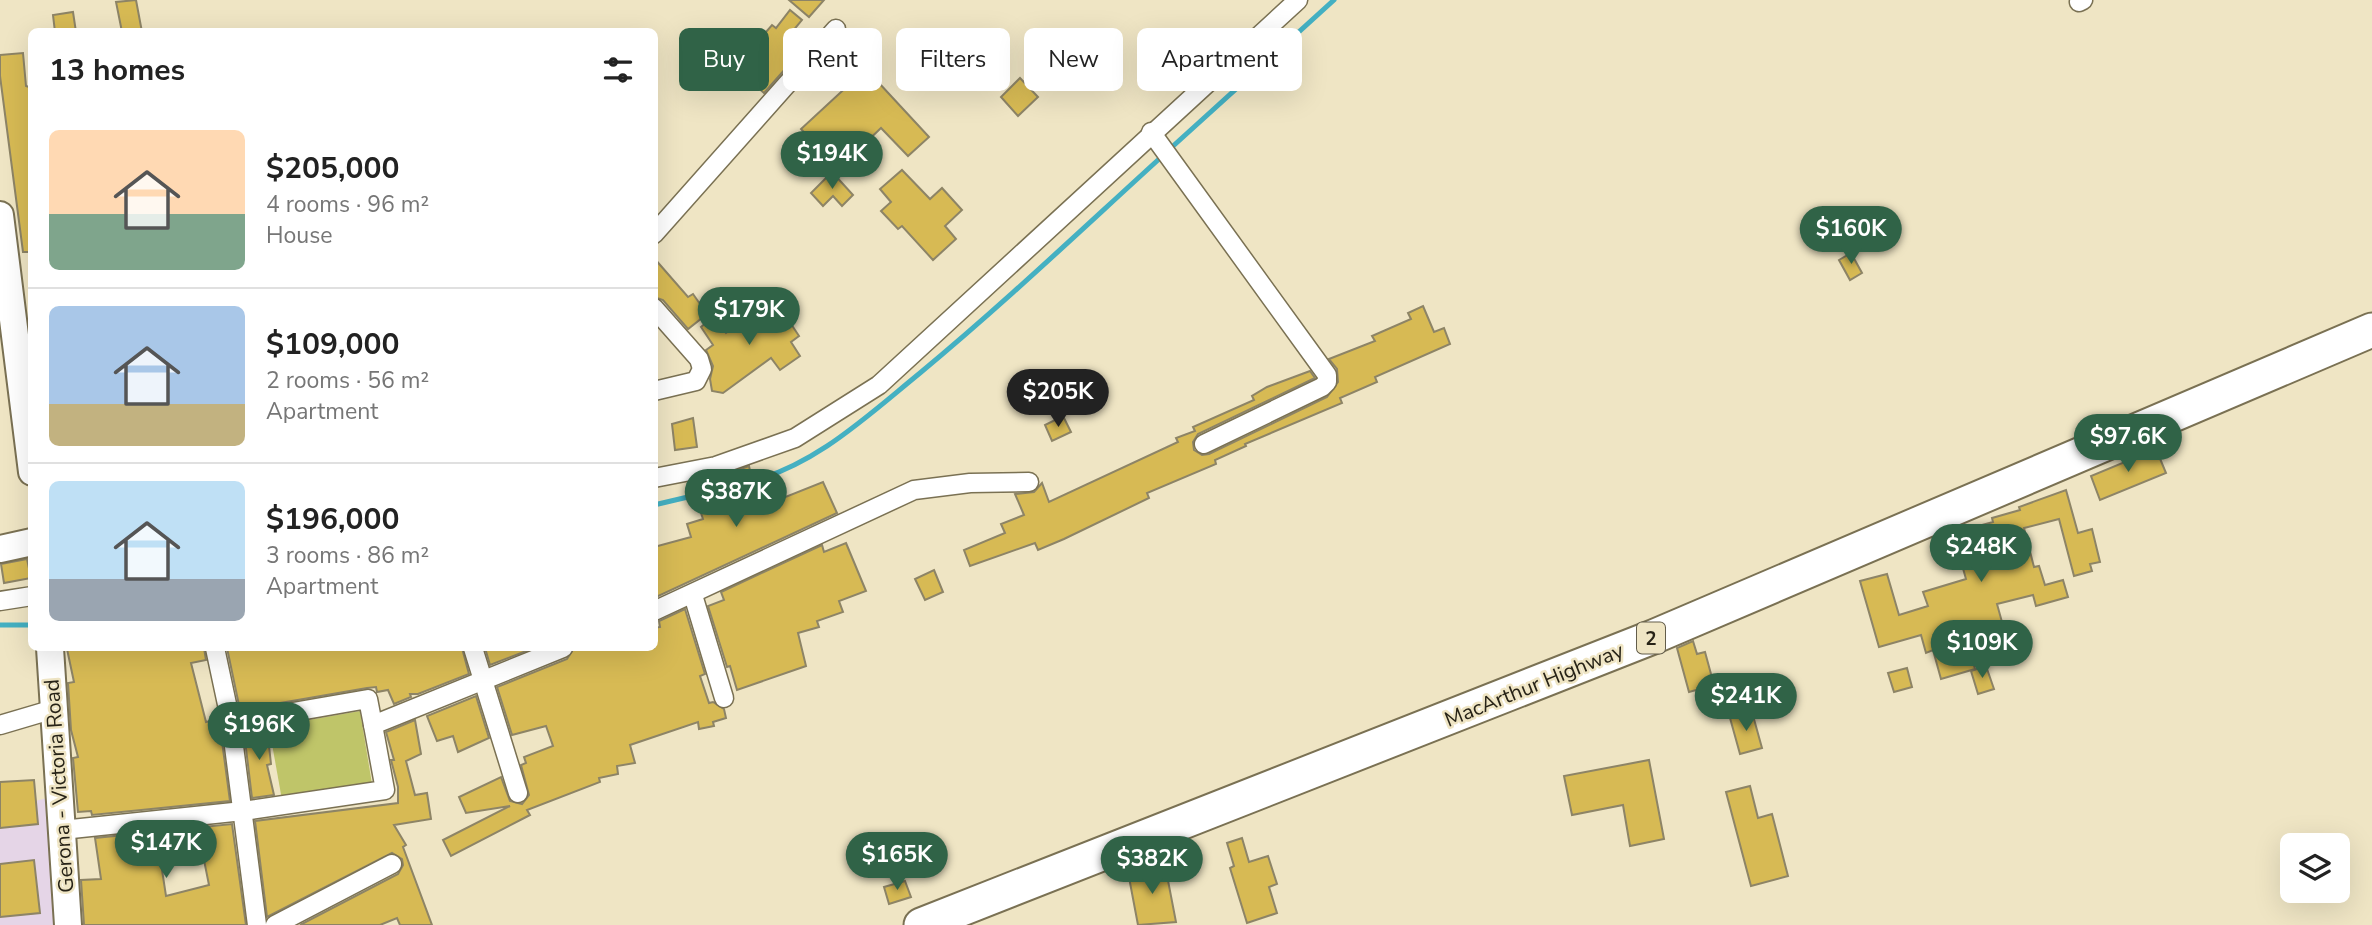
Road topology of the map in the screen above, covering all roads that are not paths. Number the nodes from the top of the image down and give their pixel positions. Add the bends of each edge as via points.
1 (1298, 0) edge
2 (783, 89) edge
3 (1151, 132) junction
4 (0, 215) edge
5 (658, 229) edge
6 (658, 313) edge
7 (2372, 330) edge
8 (658, 390) edge
9 (28, 440) edge
10 (1204, 444) dead end
11 (658, 477) edge
12 (1029, 482) dead end
13 (28, 543) edge
14 (0, 550) edge
15 (693, 595) junction
16 (28, 597) edge
17 (0, 601) edge
18 (658, 609) edge
19 (50, 651) edge
20 (216, 651) edge
21 (474, 651) edge
22 (556, 651) edge
23 (481, 681) junction
24 (724, 698) dead end
25 (54, 709) junction
26 (231, 723) junction
27 (0, 725) edge
28 (373, 725) junction
29 (518, 793) dead end
30 (243, 811) junction
31 (62, 830) junction
32 (392, 864) dead end
33 (68, 925) edge
34 (257, 925) edge
35 (275, 925) edge
36 (921, 925) edge

1 - 3 street
2 - 5 street
3 - 10 street via 1327,375 1322,387
3 - 11 street via 879,385 795,438 716,466
4 - 9 main road
6 - 8 street via 699,359 702,369 696,381
7 - 36 highway, MacArthur Highway / 2 via 1653,637
12 - 15 street via 914,490
13 - 14 main road
15 - 18 street
15 - 24 street
16 - 17 street
19 - 25 main road, Gerona - Victoria Road
20 - 26 street
21 - 23 street
22 - 23 street
23 - 28 street
23 - 29 street
25 - 27 street
25 - 31 main road, Gerona - Victoria Road
26 - 28 street via 368,699
26 - 30 street
28 - 30 street via 385,790
30 - 31 street
30 - 34 street
31 - 33 main road, Gerona - Victoria Road
32 - 35 street

